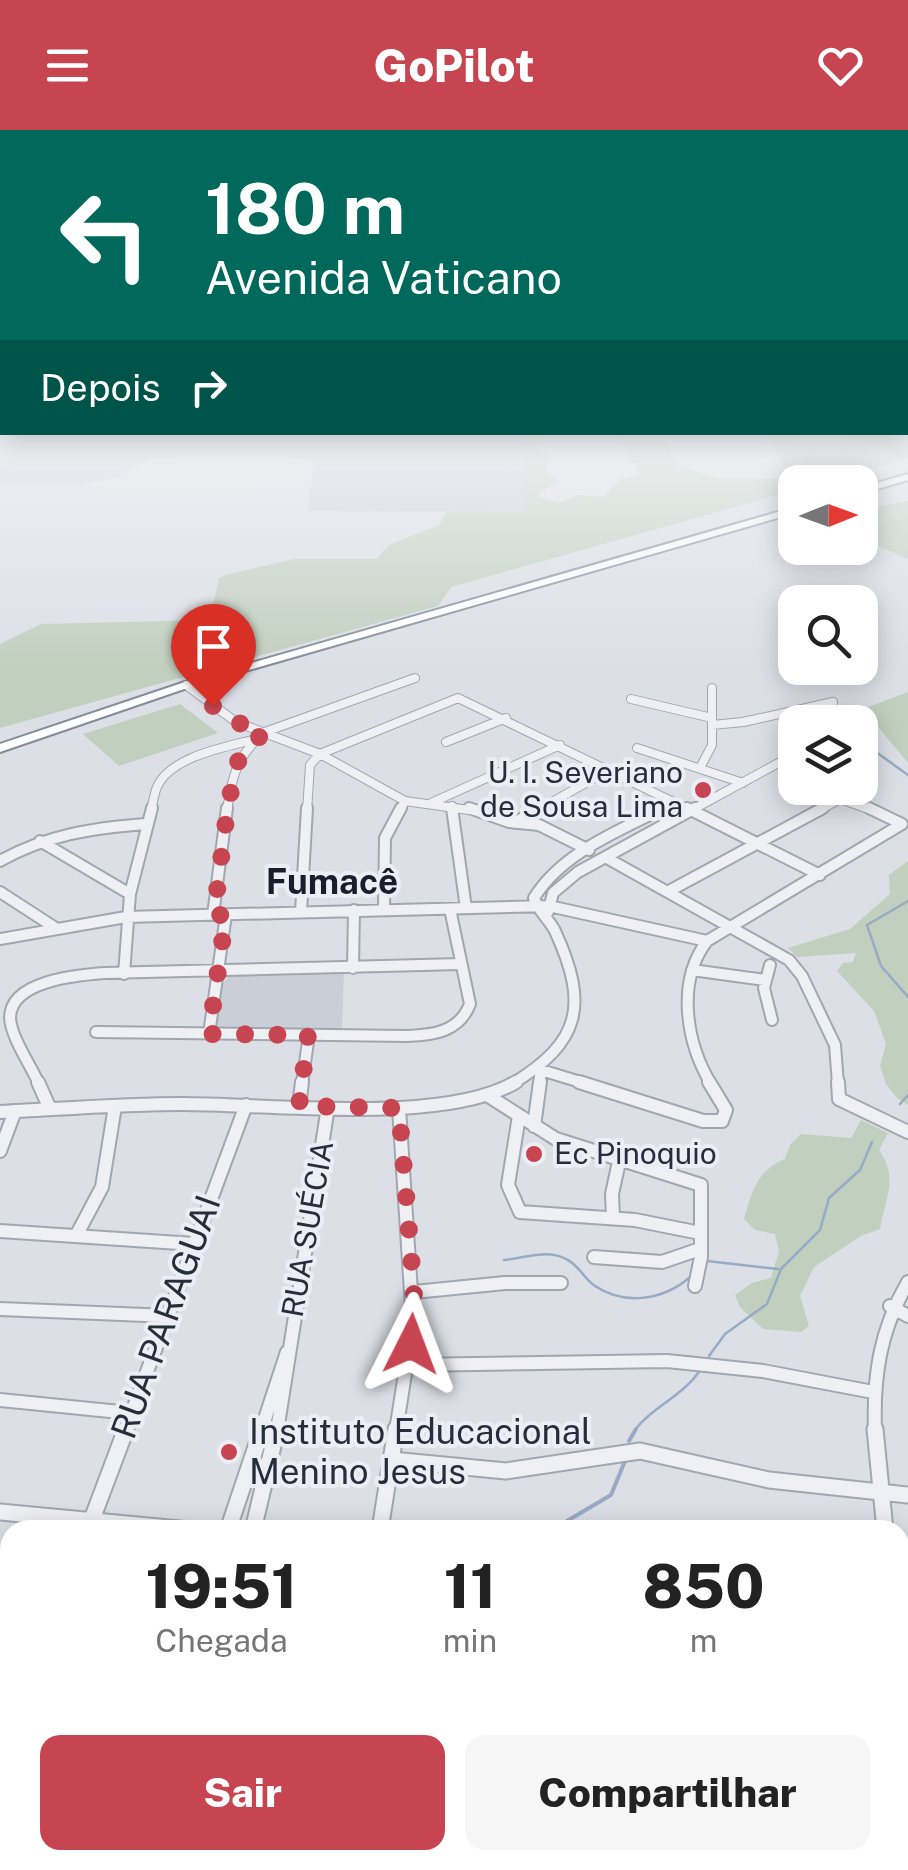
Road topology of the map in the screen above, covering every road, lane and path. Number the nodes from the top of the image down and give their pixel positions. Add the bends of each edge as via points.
1 (778, 518) edge
2 (778, 518) edge
3 (743, 525) junction
4 (415, 678) dead end
5 (186, 685) junction
6 (712, 688) dead end
7 (631, 700) dead end
8 (833, 702) dead end
9 (506, 718) junction
10 (712, 722) junction
11 (264, 732) junction
12 (253, 740) junction
13 (446, 742) dead end
14 (560, 745) junction
15 (0, 748) edge
16 (638, 748) dead end
17 (320, 754) junction
18 (778, 763) edge
19 (700, 768) junction
20 (609, 770) junction
21 (743, 783) junction
22 (405, 801) junction
23 (676, 802) junction
24 (426, 806) junction
25 (452, 806) junction
26 (692, 810) junction
27 (658, 812) junction
28 (673, 820) junction
29 (514, 823) junction
30 (145, 824) junction
31 (40, 841) junction
32 (756, 842) junction
33 (589, 850) junction
34 (604, 857) junction
35 (0, 860) edge
36 (820, 875) junction
37 (669, 891) junction
38 (0, 892) edge
39 (130, 894) junction
40 (535, 902) junction
41 (450, 908) junction
42 (466, 908) junction
43 (549, 908) junction
44 (384, 909) junction
45 (354, 910) junction
46 (301, 912) junction
47 (220, 915) junction
48 (126, 917) junction
49 (54, 927) junction
50 (732, 927) junction
51 (0, 939) edge
52 (707, 942) junction
53 (460, 964) junction
54 (770, 965) dead end
55 (352, 968) junction
56 (692, 970) junction
57 (218, 972) junction
58 (124, 974) junction
59 (765, 980) junction
60 (772, 1020) dead end
61 (96, 1032) dead end
62 (209, 1034) junction
63 (308, 1035) junction
64 (14, 1036) junction
65 (0, 1041) edge
66 (541, 1070) junction
67 (488, 1095) junction
68 (246, 1105) junction
69 (114, 1106) junction
70 (299, 1106) junction
71 (328, 1108) junction
72 (399, 1108) junction
73 (50, 1110) junction
74 (14, 1111) junction
75 (0, 1112) edge
76 (519, 1116) junction
77 (534, 1126) junction
78 (908, 1132) edge
79 (0, 1151) edge
80 (620, 1157) junction
81 (613, 1218) junction
82 (0, 1231) edge
83 (700, 1232) junction
84 (76, 1236) junction
85 (194, 1244) junction
86 (700, 1249) junction
87 (594, 1257) dead end
88 (908, 1282) edge
89 (560, 1283) dead end
90 (695, 1286) dead end
91 (414, 1292) junction
92 (890, 1306) junction
93 (0, 1309) edge
94 (169, 1316) junction
95 (908, 1316) edge
96 (287, 1350) junction
97 (408, 1365) junction
98 (873, 1392) junction
99 (0, 1400) edge
100 (130, 1412) junction
101 (392, 1460) junction
102 (882, 1494) junction
103 (908, 1495) edge
104 (0, 1512) edge
105 (55, 1520) edge
106 (92, 1520) edge
107 (231, 1520) edge
108 (255, 1520) edge
109 (382, 1520) edge
110 (883, 1520) edge

1 - 3 highway
2 - 3 highway
3 - 5 highway
4 - 11 street
5 - 11 street via 236,722
5 - 15 highway
6 - 10 street
7 - 10 street
8 - 10 street via 746,725
9 - 13 street
9 - 14 street
9 - 17 street via 470,700 450,699
10 - 19 street via 711,748
11 - 12 street
11 - 17 street
12 - 30 street via 172,770 153,792
12 - 47 street via 239,758 228,804
14 - 20 street
14 - 24 street
16 - 19 street
17 - 22 street
17 - 46 street via 306,777
18 - 21 street
19 - 21 street
20 - 23 street
20 - 29 street
21 - 26 street
22 - 24 street
22 - 44 street via 385,838
23 - 26 street
23 - 27 street
24 - 25 street
25 - 29 street
25 - 42 street
26 - 28 street
26 - 32 street
27 - 28 street
27 - 33 street
28 - 34 street
29 - 33 street via 539,825
30 - 31 street via 88,828
30 - 39 street
31 - 35 street
31 - 39 street
32 - 36 street
32 - 36 street via 840,798 902,826
32 - 37 street
33 - 40 street via 541,885
34 - 37 street
34 - 43 street via 566,881
36 - 50 street
37 - 50 street
38 - 49 street
39 - 48 street
40 - 42 street
40 - 43 street
40 - 43 street
41 - 42 street
41 - 44 street
41 - 53 street
43 - 52 street
43 - 66 street via 575,1002 569,1034
44 - 45 street
45 - 46 street
45 - 55 street
46 - 47 street
47 - 48 street
47 - 57 street
48 - 49 street
48 - 58 street
49 - 51 street
50 - 52 street
50 - 78 street via 796,966 835,1045 838,1096
52 - 56 street
53 - 55 street
53 - 63 street via 470,1004 465,1019 451,1029 406,1036
54 - 59 street
55 - 57 street
56 - 59 street
56 - 66 street via 691,1035 726,1110 722,1121 703,1121
57 - 58 street
57 - 62 street
58 - 64 street via 62,979 28,990 10,1010
59 - 60 street
61 - 62 street
62 - 63 street
63 - 70 street
64 - 65 street
64 - 73 street
66 - 67 street
66 - 77 street
67 - 72 street
67 - 76 street
68 - 69 street
68 - 70 street
68 - 85 street, RUA PARAGUAI
69 - 73 street
69 - 84 street via 102,1186
70 - 71 street
71 - 72 street
71 - 96 street, RUA SUÉCIA
72 - 91 street
73 - 74 street
74 - 75 street
74 - 79 street
76 - 77 street
76 - 81 street via 508,1185 520,1212
77 - 80 street
80 - 81 street
80 - 83 street via 702,1185
81 - 83 street
82 - 84 street
83 - 86 street
84 - 85 street
85 - 94 street, RUA PARAGUAI
86 - 87 street via 667,1262
86 - 90 street
88 - 92 street
89 - 91 street
91 - 97 street
92 - 95 street
92 - 98 street
93 - 94 street
94 - 100 street, RUA PARAGUAI
96 - 107 street, RUA SUÉCIA
96 - 108 street, RUA SUÉCIA via 284,1400
97 - 98 street via 667,1361
97 - 101 street
98 - 102 street
99 - 100 street
100 - 106 street, RUA PARAGUAI
101 - 102 street via 506,1470 640,1451 769,1480
101 - 109 street
102 - 103 street
102 - 110 street
104 - 105 street

